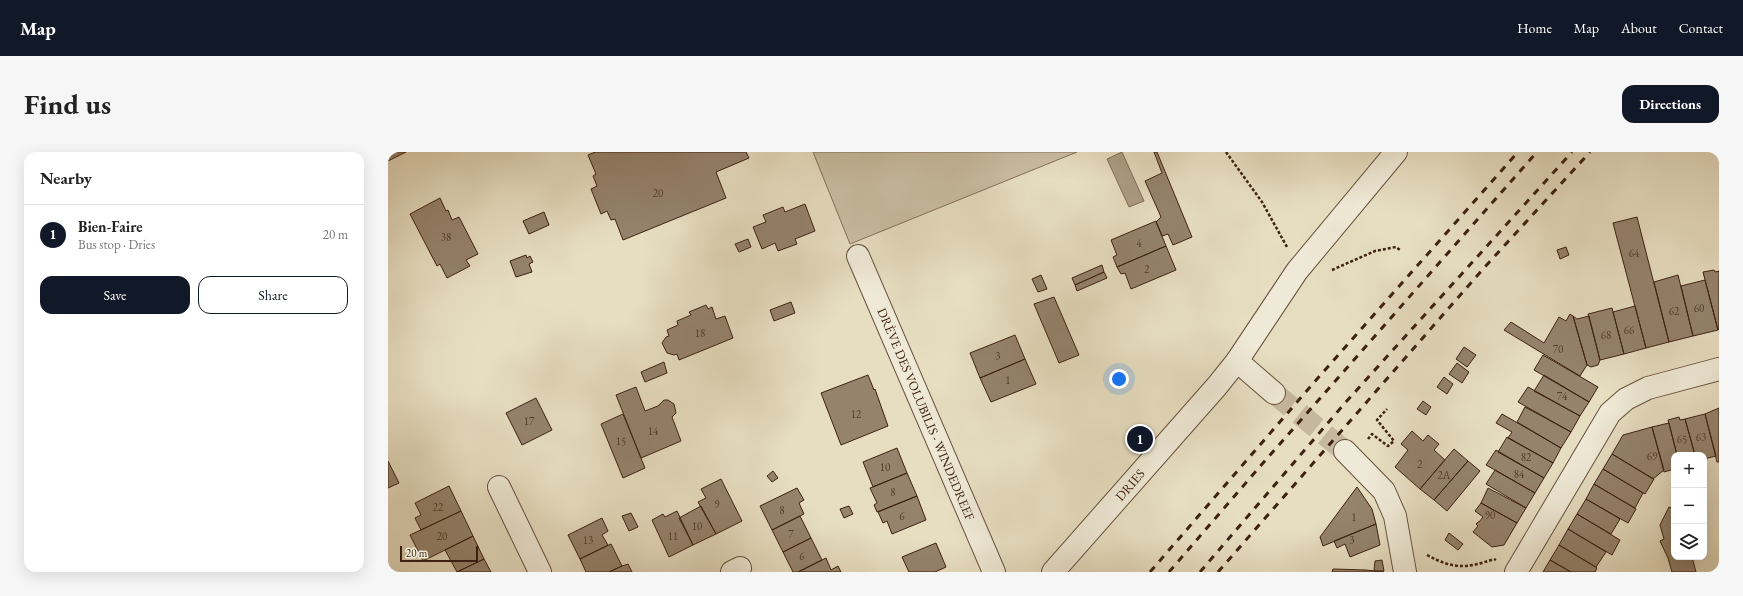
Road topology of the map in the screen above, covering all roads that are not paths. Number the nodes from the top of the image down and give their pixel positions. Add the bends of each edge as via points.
1 (1396, 152) edge
2 (858, 256) dead end
3 (1237, 361) junction
4 (1719, 369) edge
5 (1274, 393) tunnel mouth
6 (1345, 451) tunnel mouth
7 (499, 486) dead end
8 (1508, 567) edge
9 (540, 572) edge
10 (994, 572) edge
11 (1053, 572) edge
12 (1405, 572) edge

1 - 3 street, DRIES via 1297,271
2 - 10 street, DRÈVE DES VOLUBILIS - WINDEDREEF
3 - 5 street
3 - 11 street, DRIES
4 - 8 street via 1648,388 1626,399 1610,413
6 - 12 street via 1384,491 1395,516
7 - 9 street

